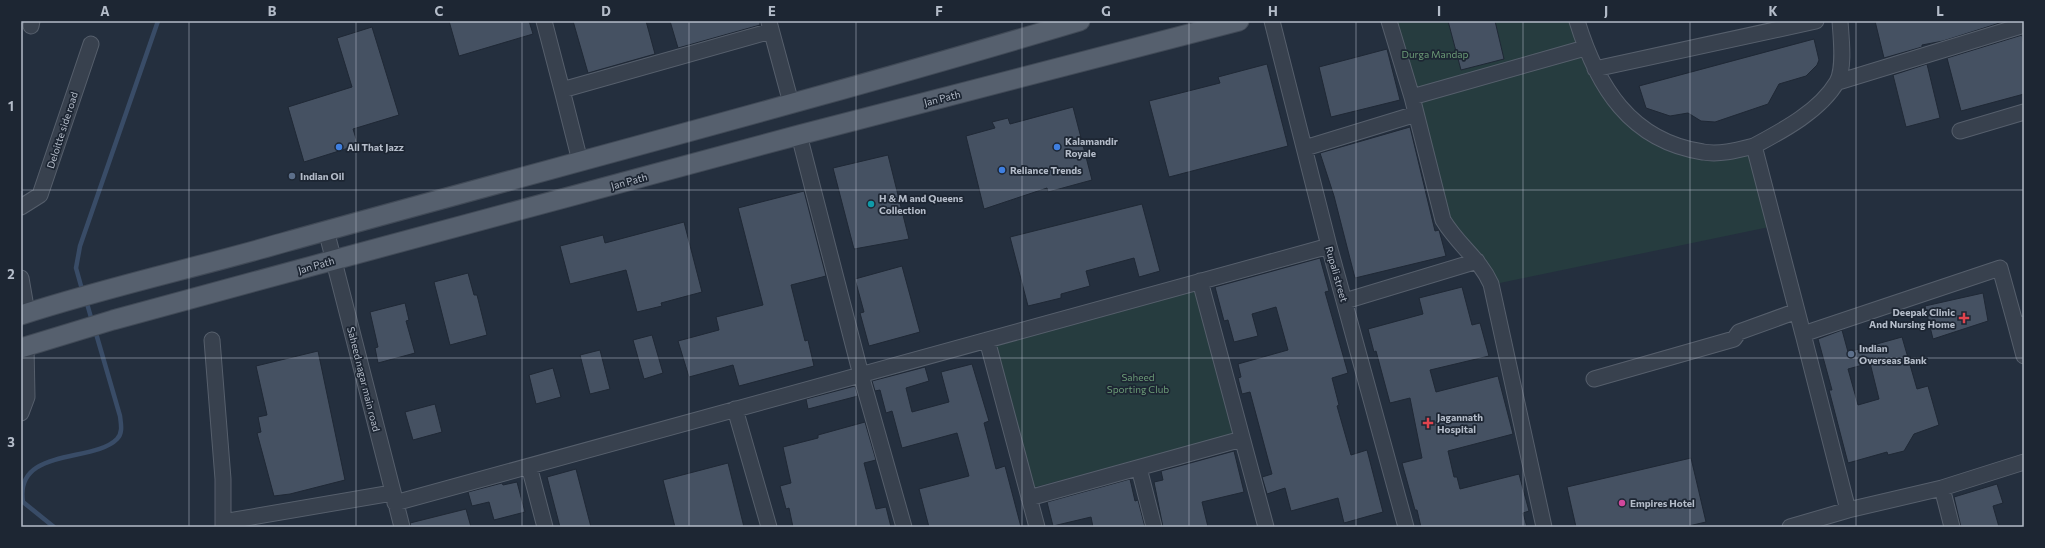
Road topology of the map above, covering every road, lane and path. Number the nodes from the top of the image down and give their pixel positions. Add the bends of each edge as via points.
1 (544, 21) edge
2 (1080, 21) edge
3 (1238, 21) edge
4 (1272, 21) edge
5 (1390, 21) edge
6 (1577, 21) edge
7 (1816, 21) edge
8 (1840, 21) edge
9 (2024, 25) edge
10 (770, 26) edge
11 (91, 44) dead end
12 (1585, 48) junction
13 (1595, 69) junction
14 (1838, 82) junction
15 (562, 90) junction
16 (1412, 97) junction
17 (791, 103) junction
18 (2024, 112) edge
19 (1416, 114) junction
20 (1960, 131) dead end
21 (799, 135) junction
22 (1754, 146) junction
23 (1304, 148) junction
24 (580, 161) junction
25 (21, 207) edge
26 (326, 230) junction
27 (1329, 246) junction
28 (334, 260) junction
29 (1477, 261) junction
30 (21, 278) edge
31 (1200, 281) junction
32 (1345, 301) junction
33 (1797, 311) junction
34 (24, 314) edge
35 (2020, 325) edge
36 (1803, 334) junction
37 (212, 340) dead end
38 (987, 340) junction
39 (23, 347) edge
40 (2024, 356) edge
41 (861, 375) junction
42 (1594, 379) dead end
43 (735, 410) junction
44 (21, 413) edge
45 (1242, 439) junction
46 (2024, 462) edge
47 (529, 466) junction
48 (1139, 468) junction
49 (1942, 488) junction
50 (394, 498) junction
51 (1029, 498) junction
52 (1848, 510) junction
53 (223, 525) edge
54 (402, 527) edge
55 (545, 527) edge
56 (769, 527) edge
57 (904, 527) edge
58 (1037, 527) edge
59 (1154, 527) edge
60 (1266, 527) edge
61 (1406, 527) edge
62 (1544, 527) edge
63 (1790, 527) edge
64 (1952, 527) edge

1 - 15 street
2 - 17 main road
3 - 21 main road, Jan Path
4 - 23 street, Rupali street
5 - 16 street
6 - 12 street
7 - 13 street
8 - 14 street via 1843,54
9 - 14 street
10 - 15 street
10 - 17 street
11 - 25 street, Deloitte side road via 40,194
12 - 13 street
12 - 16 street
13 - 22 street via 1612,98 1638,126 1672,144 1704,152 1728,152
14 - 22 street via 1807,114
15 - 24 street
16 - 19 street
17 - 24 main road
18 - 20 street
19 - 23 street
19 - 29 street via 1443,220 1452,235
21 - 28 main road, Jan Path
21 - 41 street
22 - 33 street
23 - 27 street, Rupali street
24 - 26 main road
26 - 28 street, Saheed nagar main road
26 - 34 main road via 66,300
27 - 31 street
27 - 32 street, Rupali street
28 - 39 main road, Jan Path
28 - 50 street, Saheed nagar main road
29 - 32 street
29 - 62 street via 1493,291
30 - 34 street
31 - 38 street
31 - 45 street
32 - 61 street, Rupali street
33 - 36 street
33 - 42 street via 1739,332 1734,339
35 - 36 street via 2000,268
35 - 40 street
36 - 52 street
37 - 53 street via 223,479
38 - 41 street
38 - 51 street
39 - 44 street via 27,397
41 - 43 street
41 - 57 street
43 - 47 street
43 - 56 street
45 - 48 street
45 - 60 street
46 - 49 street
47 - 50 street
47 - 55 street
48 - 51 street
48 - 59 street
49 - 52 street
49 - 64 street
50 - 53 street
50 - 54 street, Saheed nagar main road
51 - 58 street
52 - 63 street

